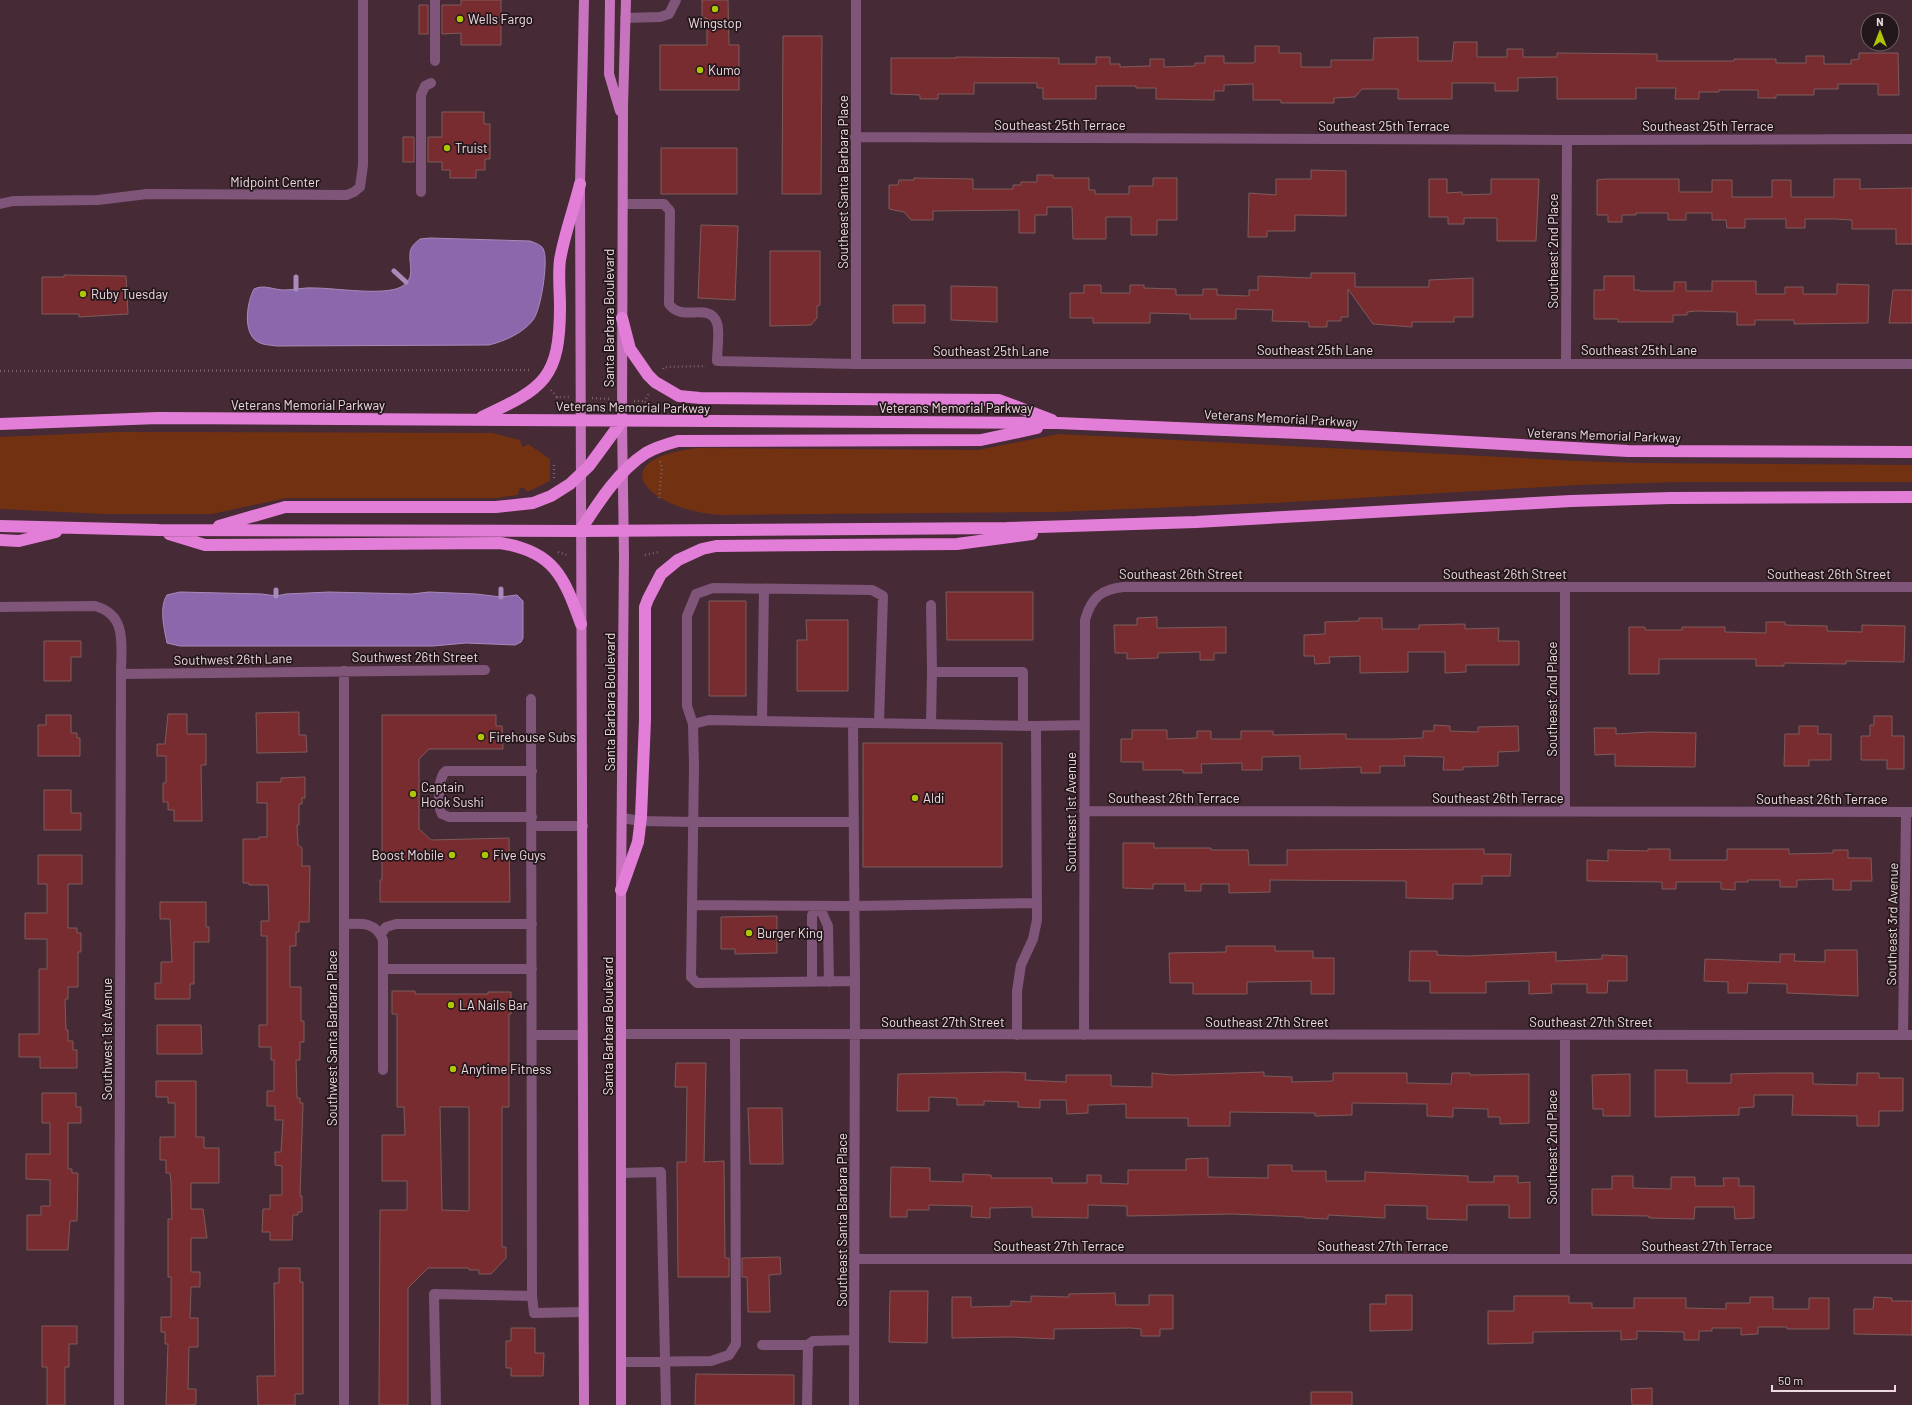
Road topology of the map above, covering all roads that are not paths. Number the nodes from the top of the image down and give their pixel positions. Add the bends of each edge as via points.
1 (363, 0) edge
2 (435, 0) edge
3 (584, 0) edge
4 (610, 0) edge
5 (626, 0) edge
6 (676, 0) edge
7 (856, 0) edge
8 (625, 18) junction
9 (435, 61) dead end
10 (431, 83) dead end
11 (623, 120) junction
12 (856, 137) junction
13 (1912, 139) edge
14 (1567, 140) junction
15 (580, 184) junction
16 (421, 192) dead end
17 (0, 204) edge
18 (623, 204) junction
19 (622, 318) junction
20 (1566, 363) junction
21 (856, 364) junction
22 (1912, 364) edge
23 (478, 419) junction
24 (581, 420) junction
25 (622, 421) junction
26 (1058, 423) junction
27 (0, 424) edge
28 (1912, 452) edge
29 (581, 474) junction
30 (622, 474) junction
31 (1912, 497) edge
32 (1092, 525) junction
33 (0, 526) edge
34 (71, 528) junction
35 (159, 530) junction
36 (204, 530) junction
37 (623, 530) junction
38 (580, 531) junction
39 (0, 540) edge
40 (1565, 587) junction
41 (1912, 587) edge
42 (764, 589) junction
43 (1100, 594) joint
44 (931, 605) dead end
45 (0, 607) edge
46 (581, 624) junction
47 (485, 670) dead end
48 (344, 671) junction
49 (932, 672) junction
50 (121, 674) junction
51 (531, 699) dead end
52 (762, 721) junction
53 (853, 723) junction
54 (693, 724) junction
55 (879, 724) junction
56 (931, 724) junction
57 (1085, 725) junction
58 (1023, 726) junction
59 (1036, 726) junction
60 (532, 771) junction
61 (1084, 811) junction
62 (1565, 811) junction
63 (1909, 812) edge
64 (623, 818) junction
65 (640, 821) junction
66 (532, 822) junction
67 (694, 822) junction
68 (854, 822) junction
69 (583, 826) junction
70 (621, 890) junction
71 (1036, 903) junction
72 (692, 905) junction
73 (819, 906) junction
74 (854, 906) junction
75 (345, 924) junction
76 (532, 924) junction
77 (381, 934) junction
78 (384, 969) junction
79 (532, 969) junction
80 (855, 981) junction
81 (812, 982) junction
82 (829, 982) junction
83 (622, 1034) junction
84 (532, 1035) junction
85 (583, 1035) junction
86 (735, 1035) junction
87 (855, 1035) junction
88 (1016, 1035) junction
89 (1084, 1035) junction
90 (1565, 1035) junction
91 (1908, 1035) edge
92 (383, 1070) dead end
93 (622, 1172) junction
94 (854, 1259) junction
95 (1565, 1259) junction
96 (1912, 1259) edge
97 (532, 1296) junction
98 (583, 1312) junction
99 (854, 1340) junction
100 (762, 1346) dead end
101 (808, 1346) junction
102 (622, 1362) junction
103 (665, 1362) junction
104 (120, 1405) edge
105 (344, 1405) edge
106 (436, 1405) edge
107 (584, 1405) edge
108 (621, 1405) edge
109 (666, 1405) edge
110 (807, 1405) edge
111 (854, 1405) edge

1 - 17 street, Midpoint Center via 363,165 361,183 354,192 338,196 147,194 98,200 13,201
2 - 9 street
3 - 15 main road, Santa Barbara Boulevard
4 - 11 main road via 609,74
5 - 8 main road, Santa Barbara Boulevard
6 - 8 street via 669,14 660,17
7 - 12 street, Southeast Santa Barbara Place
8 - 11 main road, Santa Barbara Boulevard
10 - 16 street via 425,86 421,95
11 - 18 main road, Santa Barbara Boulevard
12 - 14 street, Southeast 25th Terrace
12 - 21 street, Southeast Santa Barbara Place
13 - 14 street, Southeast 25th Terrace
14 - 20 street, Southeast 2nd Place
15 - 23 highway via 560,261 560,335 554,361 545,378 530,393
15 - 24 main road, Santa Barbara Boulevard
18 - 19 main road, Santa Barbara Boulevard
18 - 21 street, Southeast 25th Lane via 664,204 670,212 669,304 673,310 681,313 706,312 712,315 718,324 717,361
19 - 25 main road, Santa Barbara Boulevard
19 - 26 highway via 630,349 637,361 655,382 679,396 999,400
20 - 21 street, Southeast 25th Lane
20 - 22 street, Southeast 25th Lane
23 - 24 highway, Veterans Memorial Parkway
23 - 27 highway, Veterans Memorial Parkway via 158,418
24 - 25 highway, Veterans Memorial Parkway
24 - 29 main road, Santa Barbara Boulevard
25 - 26 highway, Veterans Memorial Parkway
25 - 29 highway
25 - 30 main road, Santa Barbara Boulevard
26 - 28 highway, Veterans Memorial Parkway via 1323,434 1628,451
26 - 30 highway via 981,440 678,441 646,452
29 - 36 highway via 551,496 521,505 285,507
29 - 38 main road, Santa Barbara Boulevard
30 - 37 main road, Santa Barbara Boulevard
30 - 38 highway
31 - 32 highway via 1571,501 1204,522
32 - 37 highway
32 - 65 highway via 957,544 716,546 702,549 678,560 657,580 645,607 645,720
33 - 34 highway
34 - 35 highway
34 - 39 highway via 19,541
35 - 36 highway
35 - 46 highway via 205,545 513,545 537,554 556,570 570,593
36 - 38 highway
37 - 38 highway
37 - 64 main road, Santa Barbara Boulevard
38 - 46 main road, Santa Barbara Boulevard
40 - 41 street, Southeast 26th Street
40 - 43 street, Southeast 26th Street via 1124,587 1113,588
40 - 62 street, Southeast 2nd Place
42 - 52 street
42 - 54 street via 713,588 696,594 687,616 687,706
42 - 55 street via 872,590 883,596
43 - 57 street, Southeast 1st Avenue via 1092,601 1085,620
44 - 49 street
45 - 50 street, Southwest 1st Avenue via 82,605 105,608 119,625
46 - 69 main road, Santa Barbara Boulevard
47 - 48 street, Southwest 26th Street
48 - 50 street, Southwest 26th Lane
48 - 75 street, Southwest Santa Barbara Place
49 - 56 street
49 - 58 street via 1023,672
50 - 104 street, Southwest 1st Avenue
51 - 60 street
52 - 53 street
52 - 54 street via 709,720
53 - 55 street
53 - 68 street, Southeast Santa Barbara Place
54 - 67 street
55 - 56 street
56 - 58 street
57 - 59 street
57 - 61 street, Southeast 1st Avenue
58 - 59 street
59 - 71 street
60 - 66 street
60 - 66 street via 446,771 440,780 442,814 449,817
61 - 62 street, Southeast 26th Terrace
61 - 89 street, Southeast 1st Avenue
62 - 63 street, Southeast 26th Terrace
63 - 91 street, Southeast 3rd Avenue
64 - 65 street
64 - 70 main road, Santa Barbara Boulevard
65 - 67 street
65 - 70 highway via 638,842
66 - 69 street
66 - 76 street
67 - 68 street
67 - 72 street
68 - 74 street, Southeast Santa Barbara Place
69 - 85 main road, Santa Barbara Boulevard
70 - 83 main road, Santa Barbara Boulevard
71 - 74 street
71 - 88 street via 1033,939 1021,965 1017,991
72 - 73 street
72 - 81 street via 692,976 697,983
73 - 74 street
73 - 81 street via 812,915
73 - 82 street via 828,926
74 - 80 street, Southeast Santa Barbara Place
75 - 77 street via 361,923 373,926
75 - 105 street, Southwest Santa Barbara Place
76 - 77 street via 396,924 386,927
76 - 79 street
77 - 78 street
78 - 79 street
78 - 92 street
79 - 84 street
80 - 82 street
80 - 87 street, Southeast Santa Barbara Place
81 - 82 street
83 - 86 street, Southeast 27th Street
83 - 93 main road, Santa Barbara Boulevard
84 - 85 street
84 - 97 street
85 - 98 main road, Santa Barbara Boulevard
86 - 87 street, Southeast 27th Street
86 - 103 street via 736,1344 729,1355 721,1359
87 - 88 street, Southeast 27th Street
87 - 94 street, Southeast Santa Barbara Place
88 - 89 street, Southeast 27th Street
89 - 90 street, Southeast 27th Street
90 - 91 street, Southeast 27th Street
90 - 95 street, Southeast 2nd Place
93 - 102 main road, Santa Barbara Boulevard
93 - 103 street via 661,1172
94 - 95 street, Southeast 27th Terrace
94 - 99 street, Southeast Santa Barbara Place
95 - 96 street, Southeast 27th Terrace
97 - 98 street via 534,1313
97 - 106 street via 434,1294
98 - 107 main road, Santa Barbara Boulevard
99 - 101 street via 814,1341
99 - 111 street, Southeast Santa Barbara Place
100 - 101 street
101 - 110 street
102 - 103 street
102 - 108 main road, Santa Barbara Boulevard
103 - 109 street

